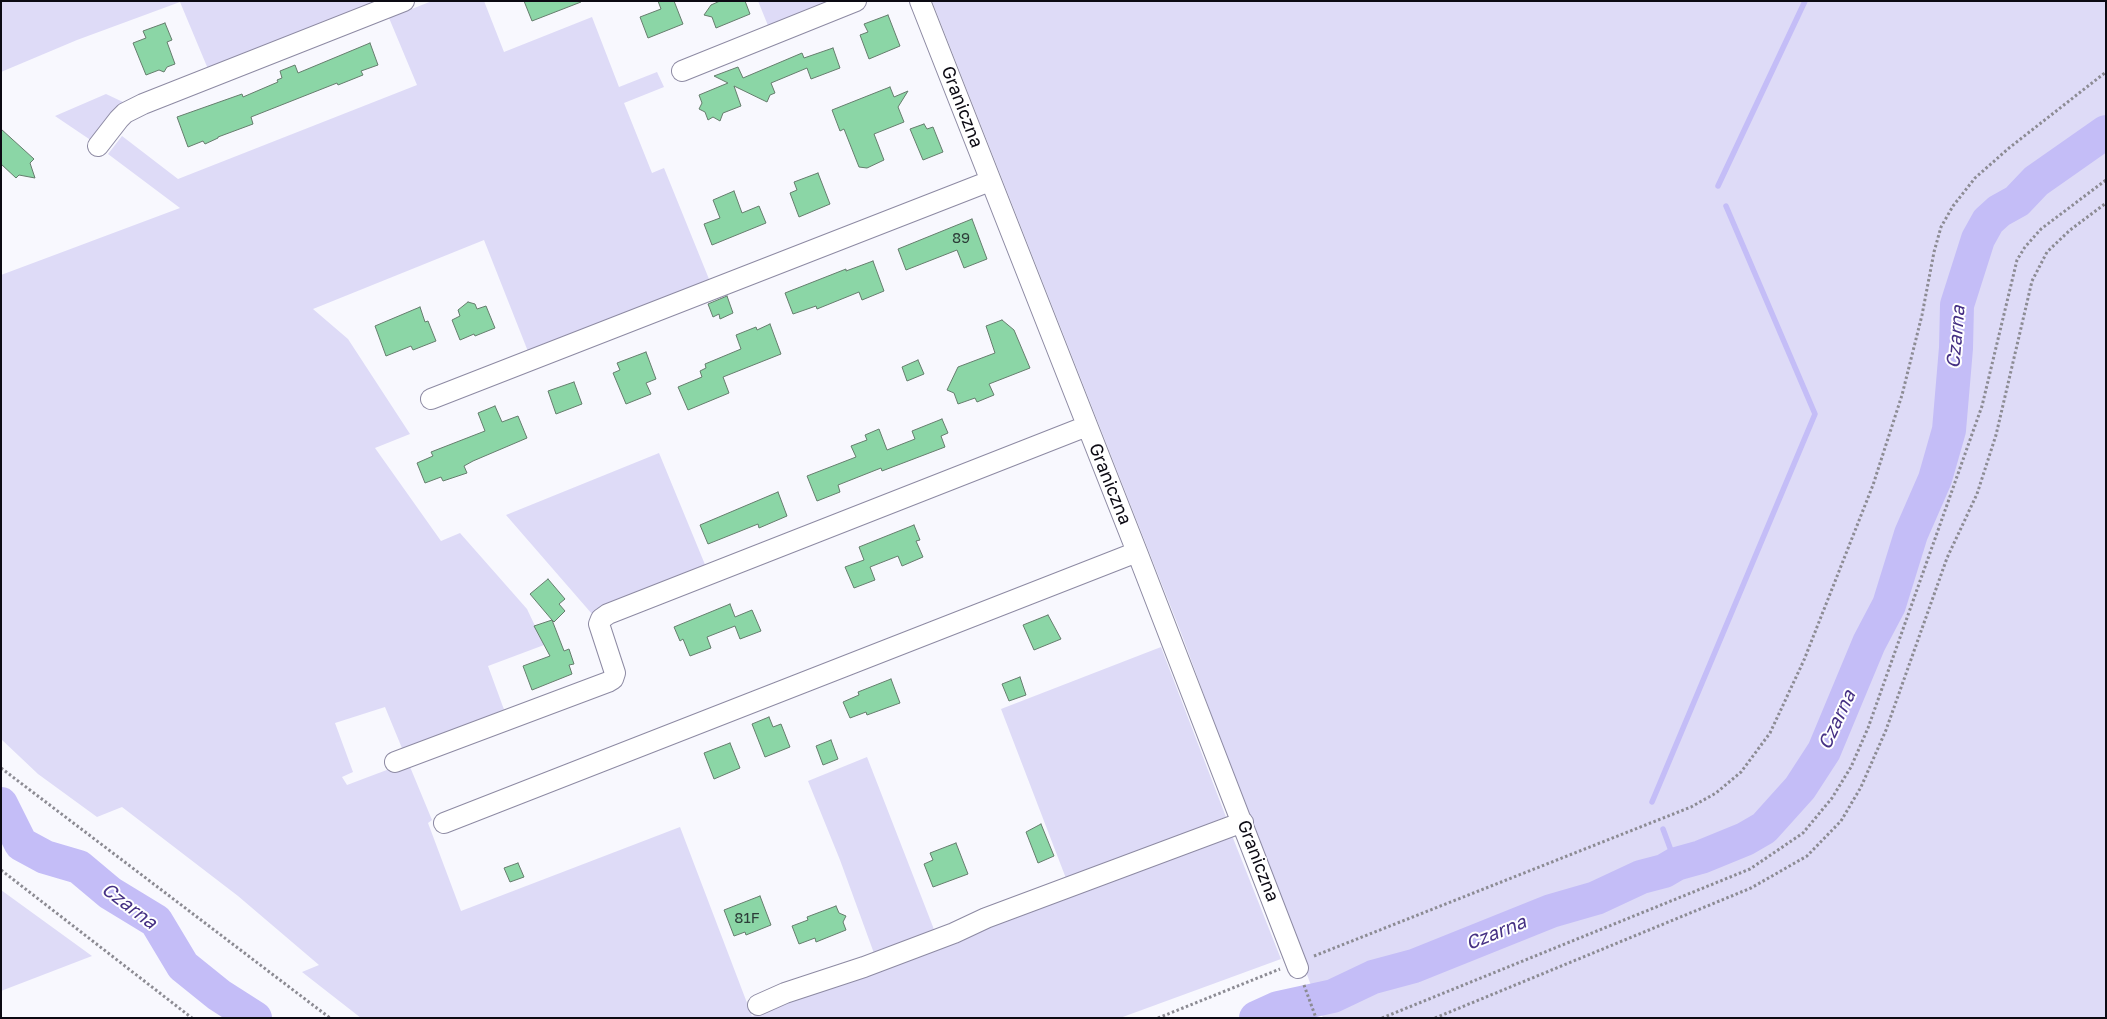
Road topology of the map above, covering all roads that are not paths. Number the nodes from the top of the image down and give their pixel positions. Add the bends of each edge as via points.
1 (404, 1) edge
2 (856, 1) edge
3 (920, 1) edge
4 (682, 71) dead end
5 (98, 146) dead end
6 (990, 181) junction
7 (431, 399) dead end
8 (1087, 426) junction
9 (1137, 552) junction
10 (395, 762) dead end
11 (1243, 822) junction
12 (444, 823) dead end
13 (1297, 965) road end
14 (758, 1005) dead end

1 - 5 street via 143,104 125,113
2 - 4 street
3 - 6 street, Graniczna
6 - 7 street
6 - 8 street, Graniczna
8 - 9 street, Graniczna
8 - 10 street via 608,614 599,624 615,673 613,679
9 - 11 street, Graniczna
9 - 12 street
11 - 13 street, Graniczna
11 - 14 street

